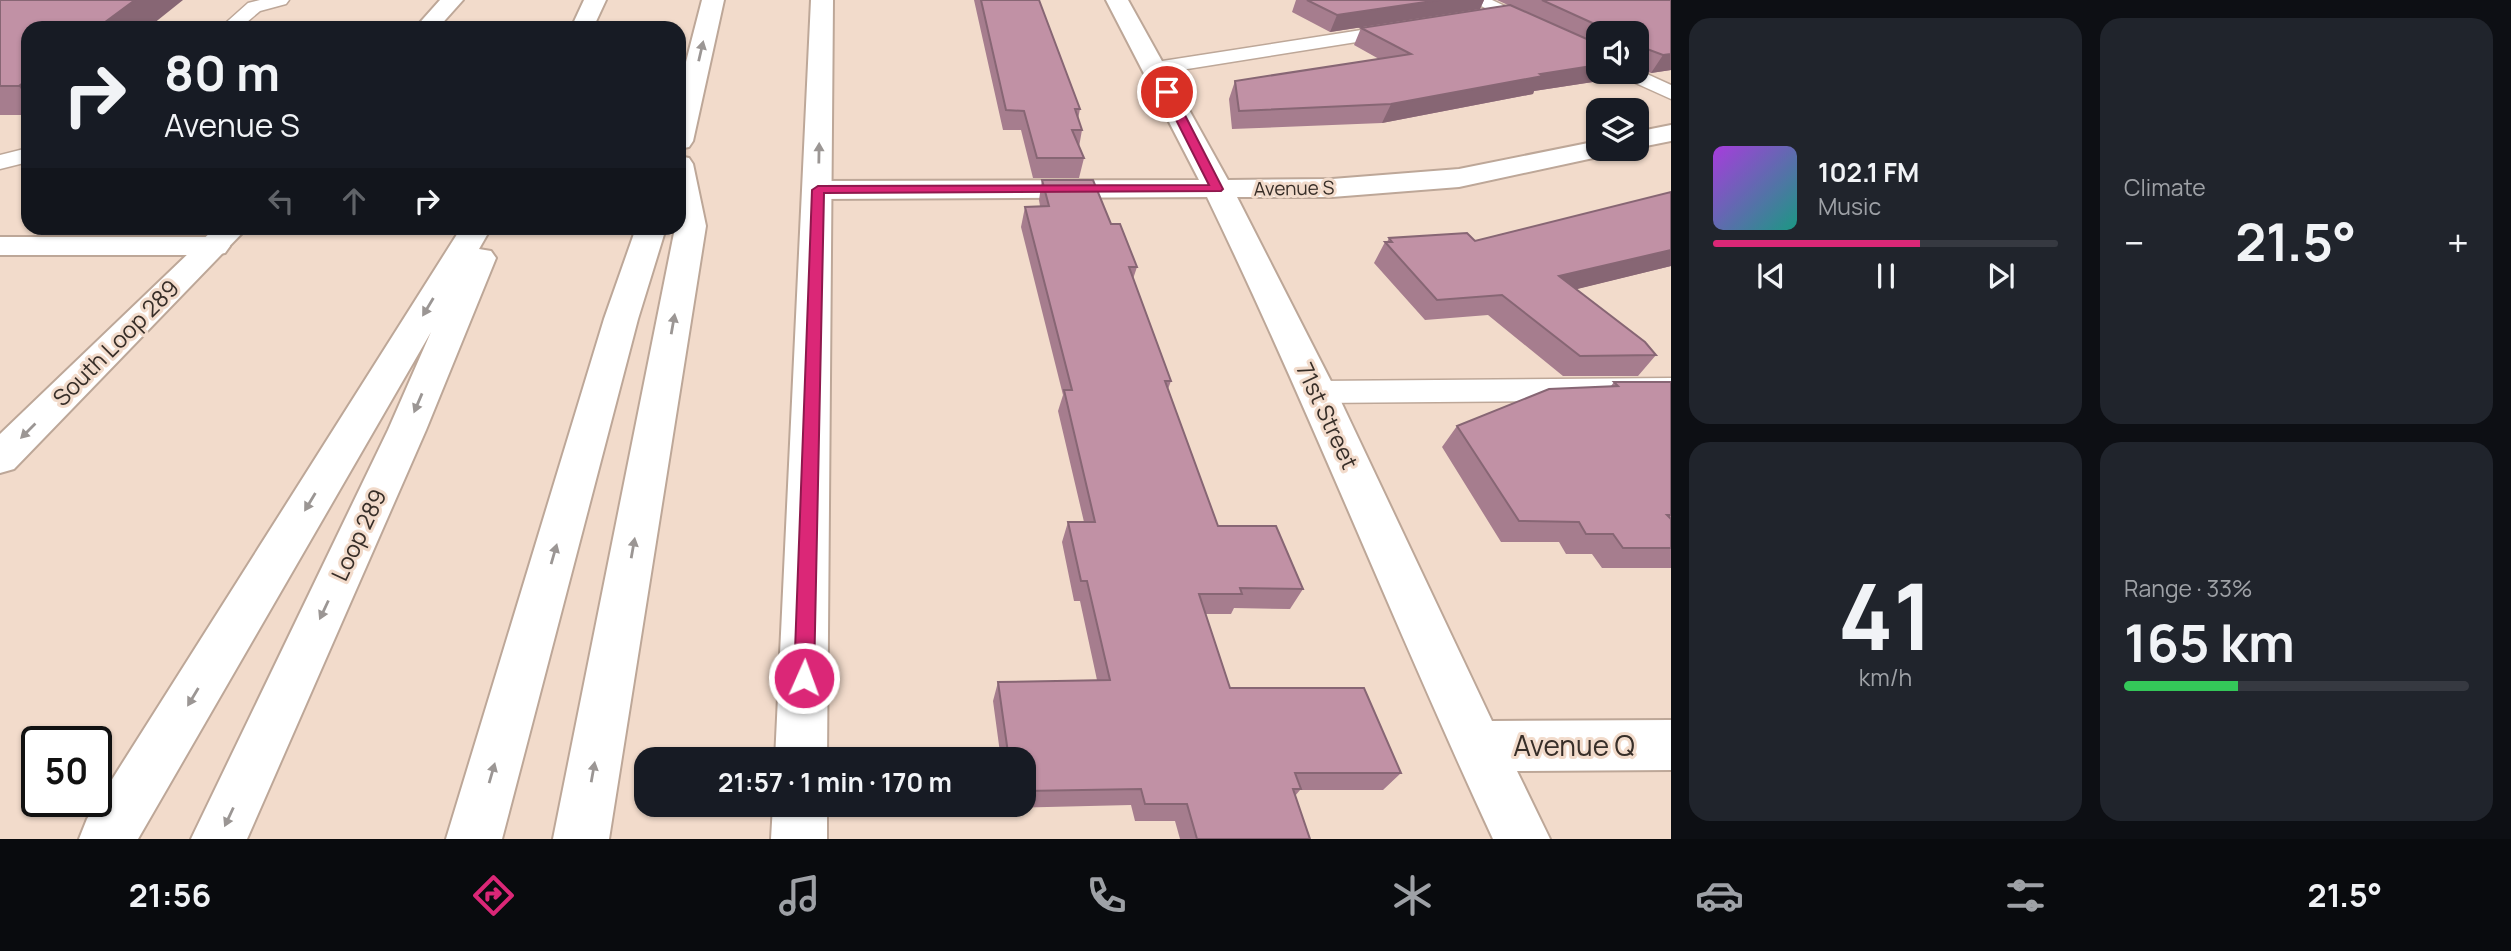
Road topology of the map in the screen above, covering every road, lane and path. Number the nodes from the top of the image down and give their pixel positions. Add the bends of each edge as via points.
1 (280, 0) edge
2 (452, 0) edge
3 (595, 0) edge
4 (713, 0) edge
5 (822, 0) edge
6 (1117, 0) edge
7 (1478, 0) edge
8 (1506, 13) junction
9 (1465, 19) edge
10 (237, 21) edge
11 (432, 21) edge
12 (585, 21) edge
13 (1425, 26) edge
14 (1586, 52) edge
15 (1156, 68) junction
16 (1649, 82) edge
17 (1671, 93) edge
18 (686, 112) edge
19 (1671, 133) edge
20 (1649, 137) edge
21 (1586, 152) edge
22 (21, 157) edge
23 (0, 162) edge
24 (1217, 189) junction
25 (818, 190) junction
26 (686, 200) edge
27 (472, 235) edge
28 (490, 235) edge
29 (649, 235) edge
30 (223, 237) edge
31 (0, 246) edge
32 (1671, 389) edge
33 (1317, 392) junction
34 (0, 458) edge
35 (1671, 745) edge
36 (1476, 746) junction
37 (802, 747) edge
38 (800, 817) edge
39 (107, 839) edge
40 (219, 839) edge
41 (474, 839) edge
42 (581, 839) edge
43 (799, 839) edge
44 (1522, 839) edge

1 - 10 lane via 254,7
2 - 11 main road
3 - 12 main road
18 -> 4 main road
25 -> 5 main road
6 - 15 main road, 71st Street
7 - 8 lane
8 - 9 lane
8 - 14 lane
13 - 15 lane
15 - 24 main road, 71st Street
16 - 17 lane
19 - 20 main road
21 - 24 main road, Avenue S via 1410,184
22 - 23 lane
24 - 25 main road, Avenue S
24 - 33 main road, 71st Street
25 - 37 main road
42 -> 26 main road via 691,226
27 -> 39 main road
28 -> 40 main road, Loop 289 via 407,430
41 -> 29 main road
30 - 31 main road
30 -> 34 main road, South Loop 289
32 - 33 lane
33 - 36 main road, 71st Street
35 - 36 main road, Avenue Q
36 - 44 main road, 71st Street
38 - 43 main road

